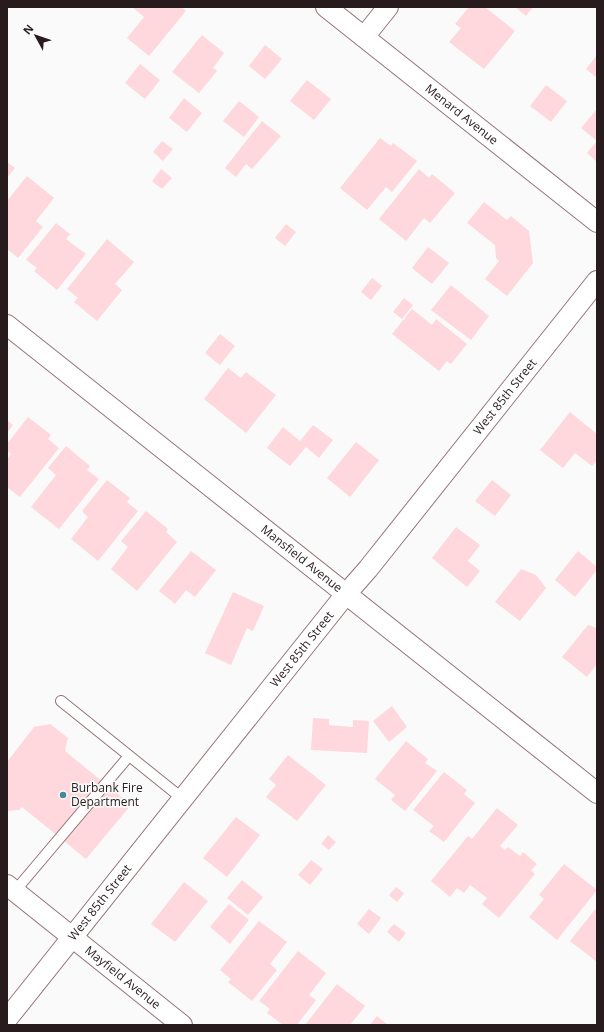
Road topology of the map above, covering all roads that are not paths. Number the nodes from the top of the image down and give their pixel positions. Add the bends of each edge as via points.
1 (326, 7) edge
2 (388, 7) edge
3 (364, 37) junction
4 (597, 222) edge
5 (597, 281) edge
6 (7, 325) edge
7 (346, 594) junction
8 (61, 701) dead end
9 (129, 756) junction
10 (597, 793) edge
11 (182, 799) junction
12 (11, 888) edge
13 (72, 938) junction
14 (7, 1019) edge
15 (182, 1025) edge

1 - 3 street, Menard Avenue
2 - 3 street
3 - 4 street, Menard Avenue
5 - 7 street, West 85th Street
6 - 7 street, Mansfield Avenue
7 - 10 street, Mansfield Avenue
7 - 11 street, West 85th Street
8 - 9 lane
9 - 11 lane
9 - 12 lane
11 - 13 street, West 85th Street
12 - 13 street, Mayfield Avenue
13 - 14 street, West 85th Street
13 - 15 street, Mayfield Avenue

